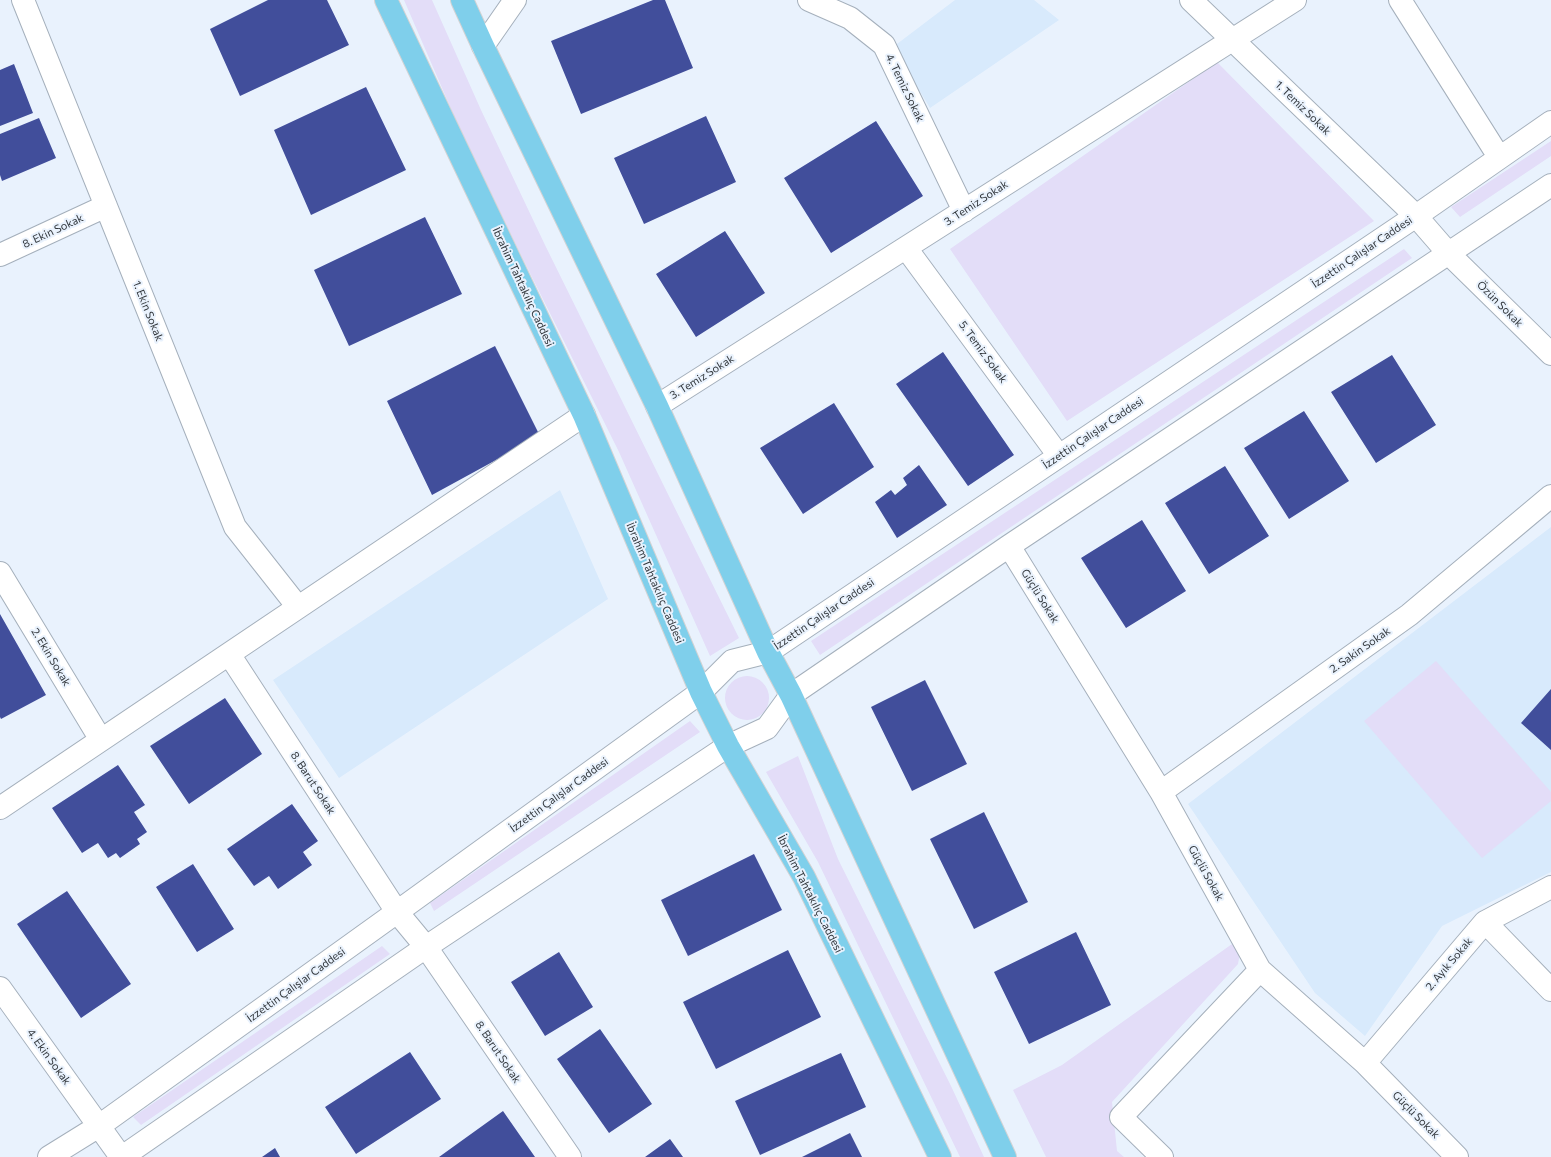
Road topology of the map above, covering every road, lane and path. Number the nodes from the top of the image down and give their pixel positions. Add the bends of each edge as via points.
1 (23, 0) edge
2 (386, 0) edge
3 (462, 0) edge
4 (515, 0) edge
5 (808, 0) edge
6 (1191, 0) edge
7 (1295, 0) edge
8 (1400, 0) edge
9 (1232, 40) junction
10 (483, 46) junction
11 (1551, 122) edge
12 (1499, 157) junction
13 (1551, 185) edge
14 (106, 206) junction
15 (964, 211) junction
16 (1416, 216) junction
17 (906, 248) junction
18 (1449, 254) junction
19 (0, 256) edge
20 (1551, 354) edge
21 (656, 406) junction
22 (584, 415) junction
23 (1059, 456) junction
24 (1551, 496) edge
25 (1009, 546) junction
26 (0, 573) edge
27 (298, 607) junction
28 (768, 652) junction
29 (229, 654) junction
30 (701, 692) junction
31 (791, 695) junction
32 (101, 740) junction
33 (728, 746) junction
34 (1161, 792) junction
35 (0, 808) edge
36 (1551, 887) edge
37 (397, 912) junction
38 (1485, 922) junction
39 (426, 947) junction
40 (1260, 970) junction
41 (0, 988) edge
42 (1551, 990) edge
43 (1365, 1064) junction
44 (99, 1126) junction
45 (49, 1157) edge
46 (122, 1157) edge
47 (570, 1157) edge
48 (940, 1157) edge
49 (1004, 1157) edge
50 (1162, 1157) edge
51 (1457, 1157) edge

1 - 14 street, 1. Ekin Sokak
2 - 22 main road, İbrahim Tahtakılıç Caddesi
3 - 10 main road
4 - 10 street
5 - 15 street, 4. Temiz Sokak via 850,18 884,45
6 - 9 street, 1. Temiz Sokak
7 - 9 street, 3. Temiz Sokak
8 - 12 street
9 - 15 street, 3. Temiz Sokak
9 - 16 street, 1. Temiz Sokak
10 - 21 main road
11 - 12 street, İzzettin Çalışlar Caddesi
12 - 16 street, İzzettin Çalışlar Caddesi
13 - 18 street
14 - 19 street, 8. Ekin Sokak
14 - 27 street, 1. Ekin Sokak via 235,527
15 - 17 street, 3. Temiz Sokak
16 - 18 street, 1. Temiz Sokak
16 - 23 street, İzzettin Çalışlar Caddesi
17 - 21 street, 3. Temiz Sokak
17 - 23 street, 5. Temiz Sokak
18 - 20 street, Özün Sokak
18 - 25 street
21 - 28 main road
22 - 27 street
22 - 30 main road, İbrahim Tahtakılıç Caddesi
23 - 28 street, İzzettin Çalışlar Caddesi
24 - 34 street, 2. Sakin Sokak via 1408,615
25 - 31 street
25 - 34 street, Güçlü Sokak
26 - 32 street, 2. Ekin Sokak
27 - 29 street
28 - 30 street, İzzettin Çalışlar Caddesi via 732,661
28 - 31 main road
29 - 32 street
29 - 37 street, 8. Barut Sokak
30 - 33 main road, İbrahim Tahtakılıç Caddesi
30 - 37 street, İzzettin Çalışlar Caddesi
31 - 33 street via 767,728
31 - 49 main road
32 - 35 street
33 - 39 street
33 - 48 main road, İbrahim Tahtakılıç Caddesi via 804,878
34 - 40 street, Güçlü Sokak
36 - 38 street, 2. Ayık Sokak
37 - 39 street, 8. Barut Sokak
37 - 44 street, İzzettin Çalışlar Caddesi
38 - 42 street
38 - 43 street, 2. Ayık Sokak
39 - 46 street
39 - 47 street, 8. Barut Sokak
40 - 43 street, Güçlü Sokak
40 - 50 street via 1121,1117
41 - 44 street, 4. Ekin Sokak
43 - 51 street, Güçlü Sokak
44 - 45 street, İzzettin Çalışlar Caddesi
44 - 46 street, 4. Ekin Sokak

